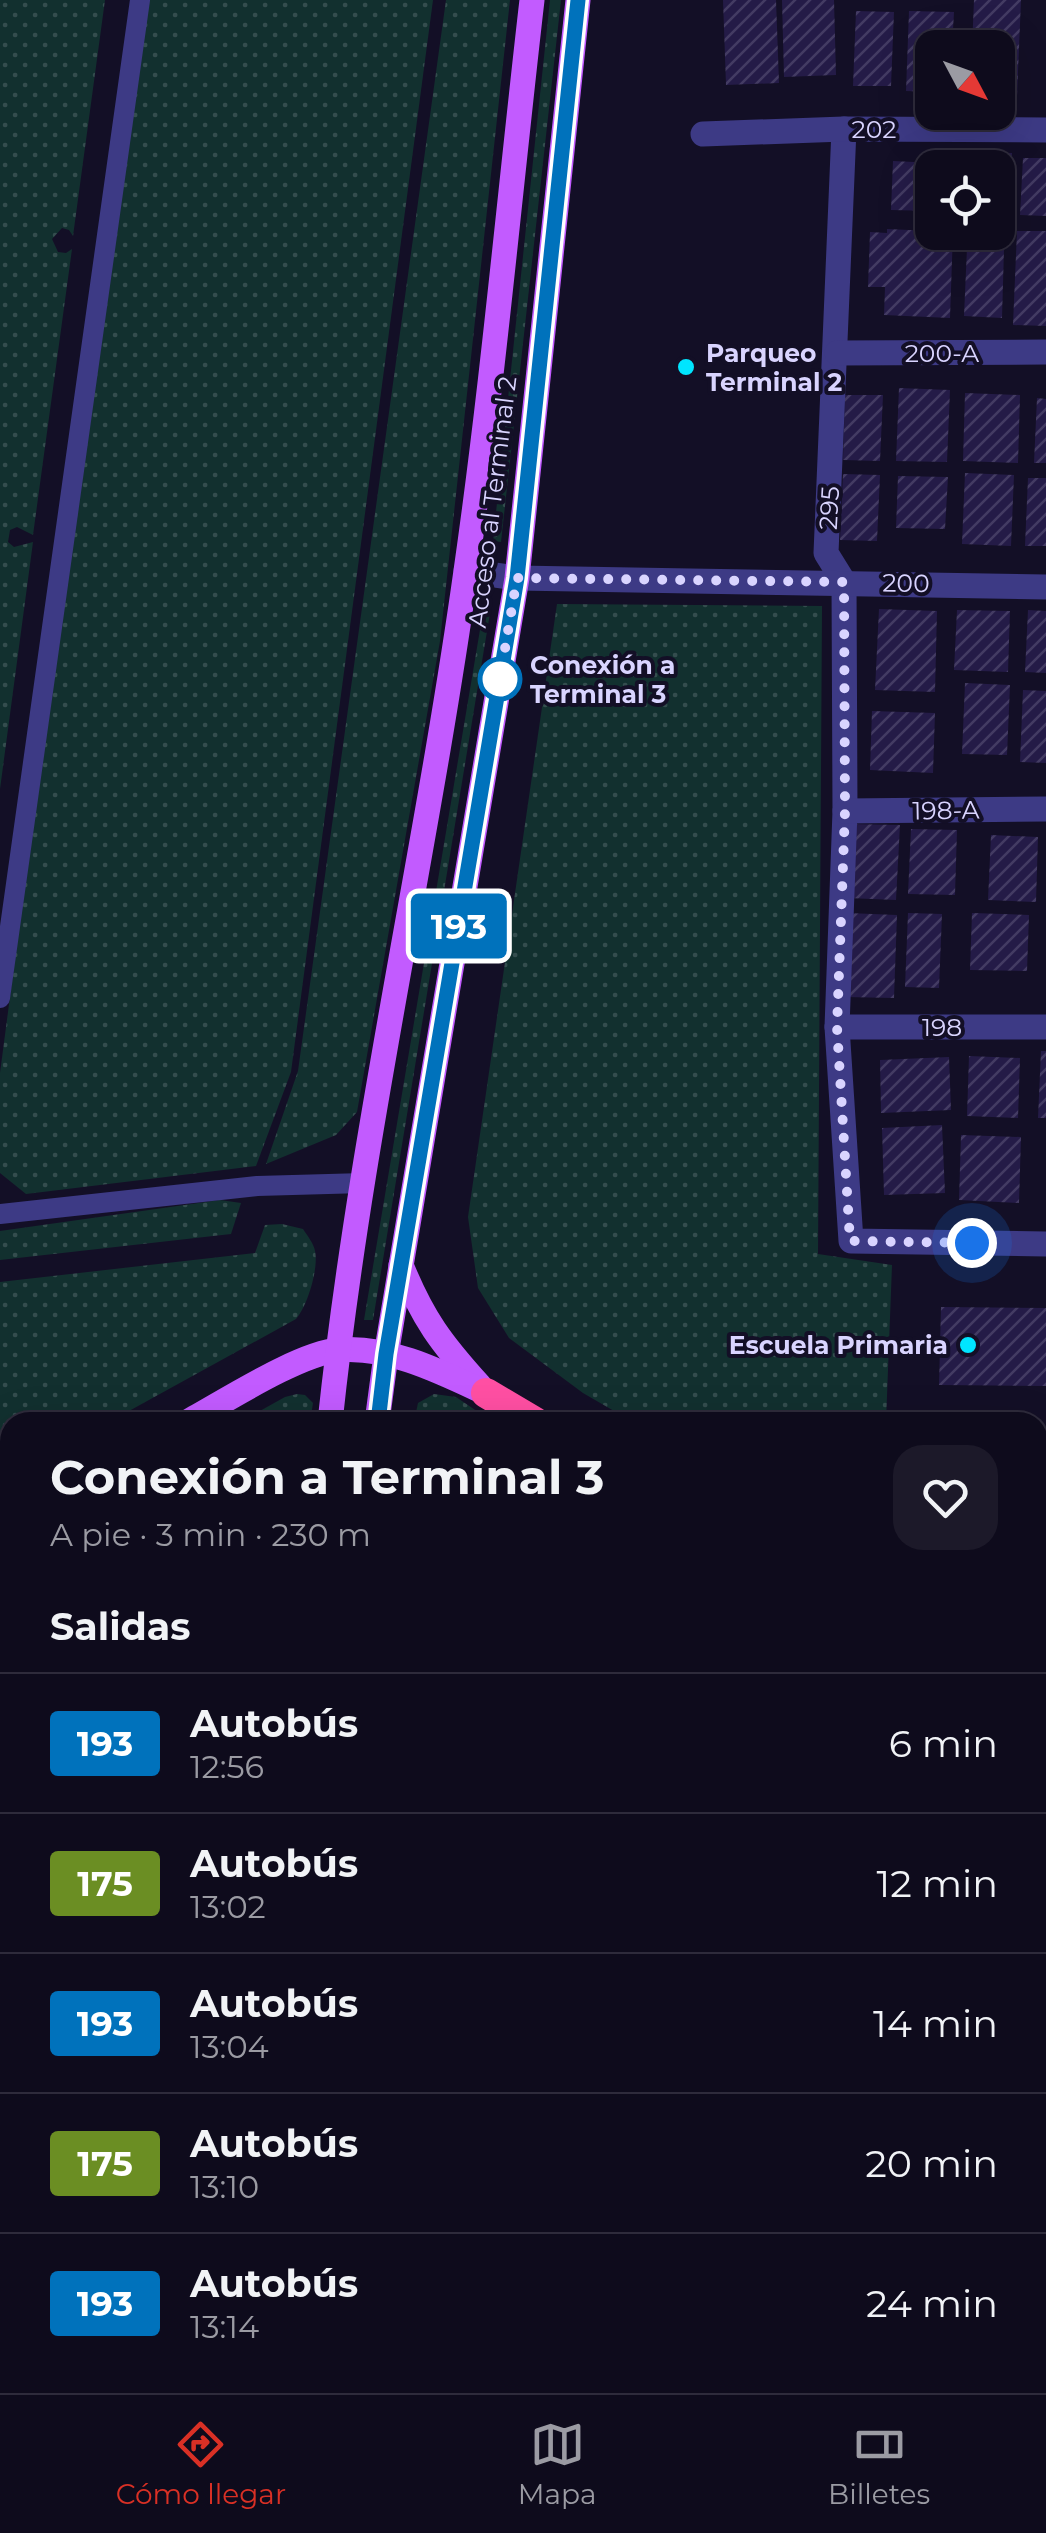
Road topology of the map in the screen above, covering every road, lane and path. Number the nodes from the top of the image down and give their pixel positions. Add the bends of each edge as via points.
1 (140, 0) edge
2 (532, 0) edge
3 (578, 0) edge
4 (844, 129) junction
5 (1046, 130) edge
6 (702, 134) dead end
7 (1046, 352) edge
8 (837, 353) junction
9 (466, 571) junction
10 (517, 578) junction
11 (844, 582) junction
12 (1046, 587) edge
13 (1046, 809) edge
14 (845, 811) junction
15 (0, 998) edge
16 (1046, 1026) edge
17 (837, 1027) junction
18 (364, 1183) junction
19 (0, 1214) edge
20 (1046, 1244) edge
21 (401, 1265) junction
22 (338, 1350) junction
23 (386, 1354) junction
24 (486, 1392) junction
25 (205, 1412) edge
26 (331, 1412) edge
27 (379, 1412) edge
28 (519, 1412) edge

1 - 15 lane
2 - 9 main road, Acceso al Terminal 2
3 - 10 main road, Acceso al Terminal 2
4 - 5 street, 202
4 - 6 street, 202
4 - 8 street, 295
7 - 8 street, 200-A
8 - 11 street, 295 via 826,553
9 - 10 street, 200
9 - 18 main road, Acceso al Terminal 2
10 - 11 street, 200
10 - 21 main road, Acceso al Terminal 2
11 - 12 street, 200
11 - 14 street, 295
13 - 14 street, 198-A
14 - 17 street, 295
16 - 17 street, 198
17 - 20 street, 295 via 850,1241
18 - 19 lane via 257,1186
18 - 22 main road, Acceso al Terminal 2
21 - 23 main road, Acceso al Terminal 2
21 - 24 main road via 419,1310
22 - 23 main road
22 - 25 main road via 284,1369
22 - 26 main road, Acceso al Terminal 2
23 - 24 main road
23 - 27 main road, Acceso al Terminal 2
24 - 28 highway

